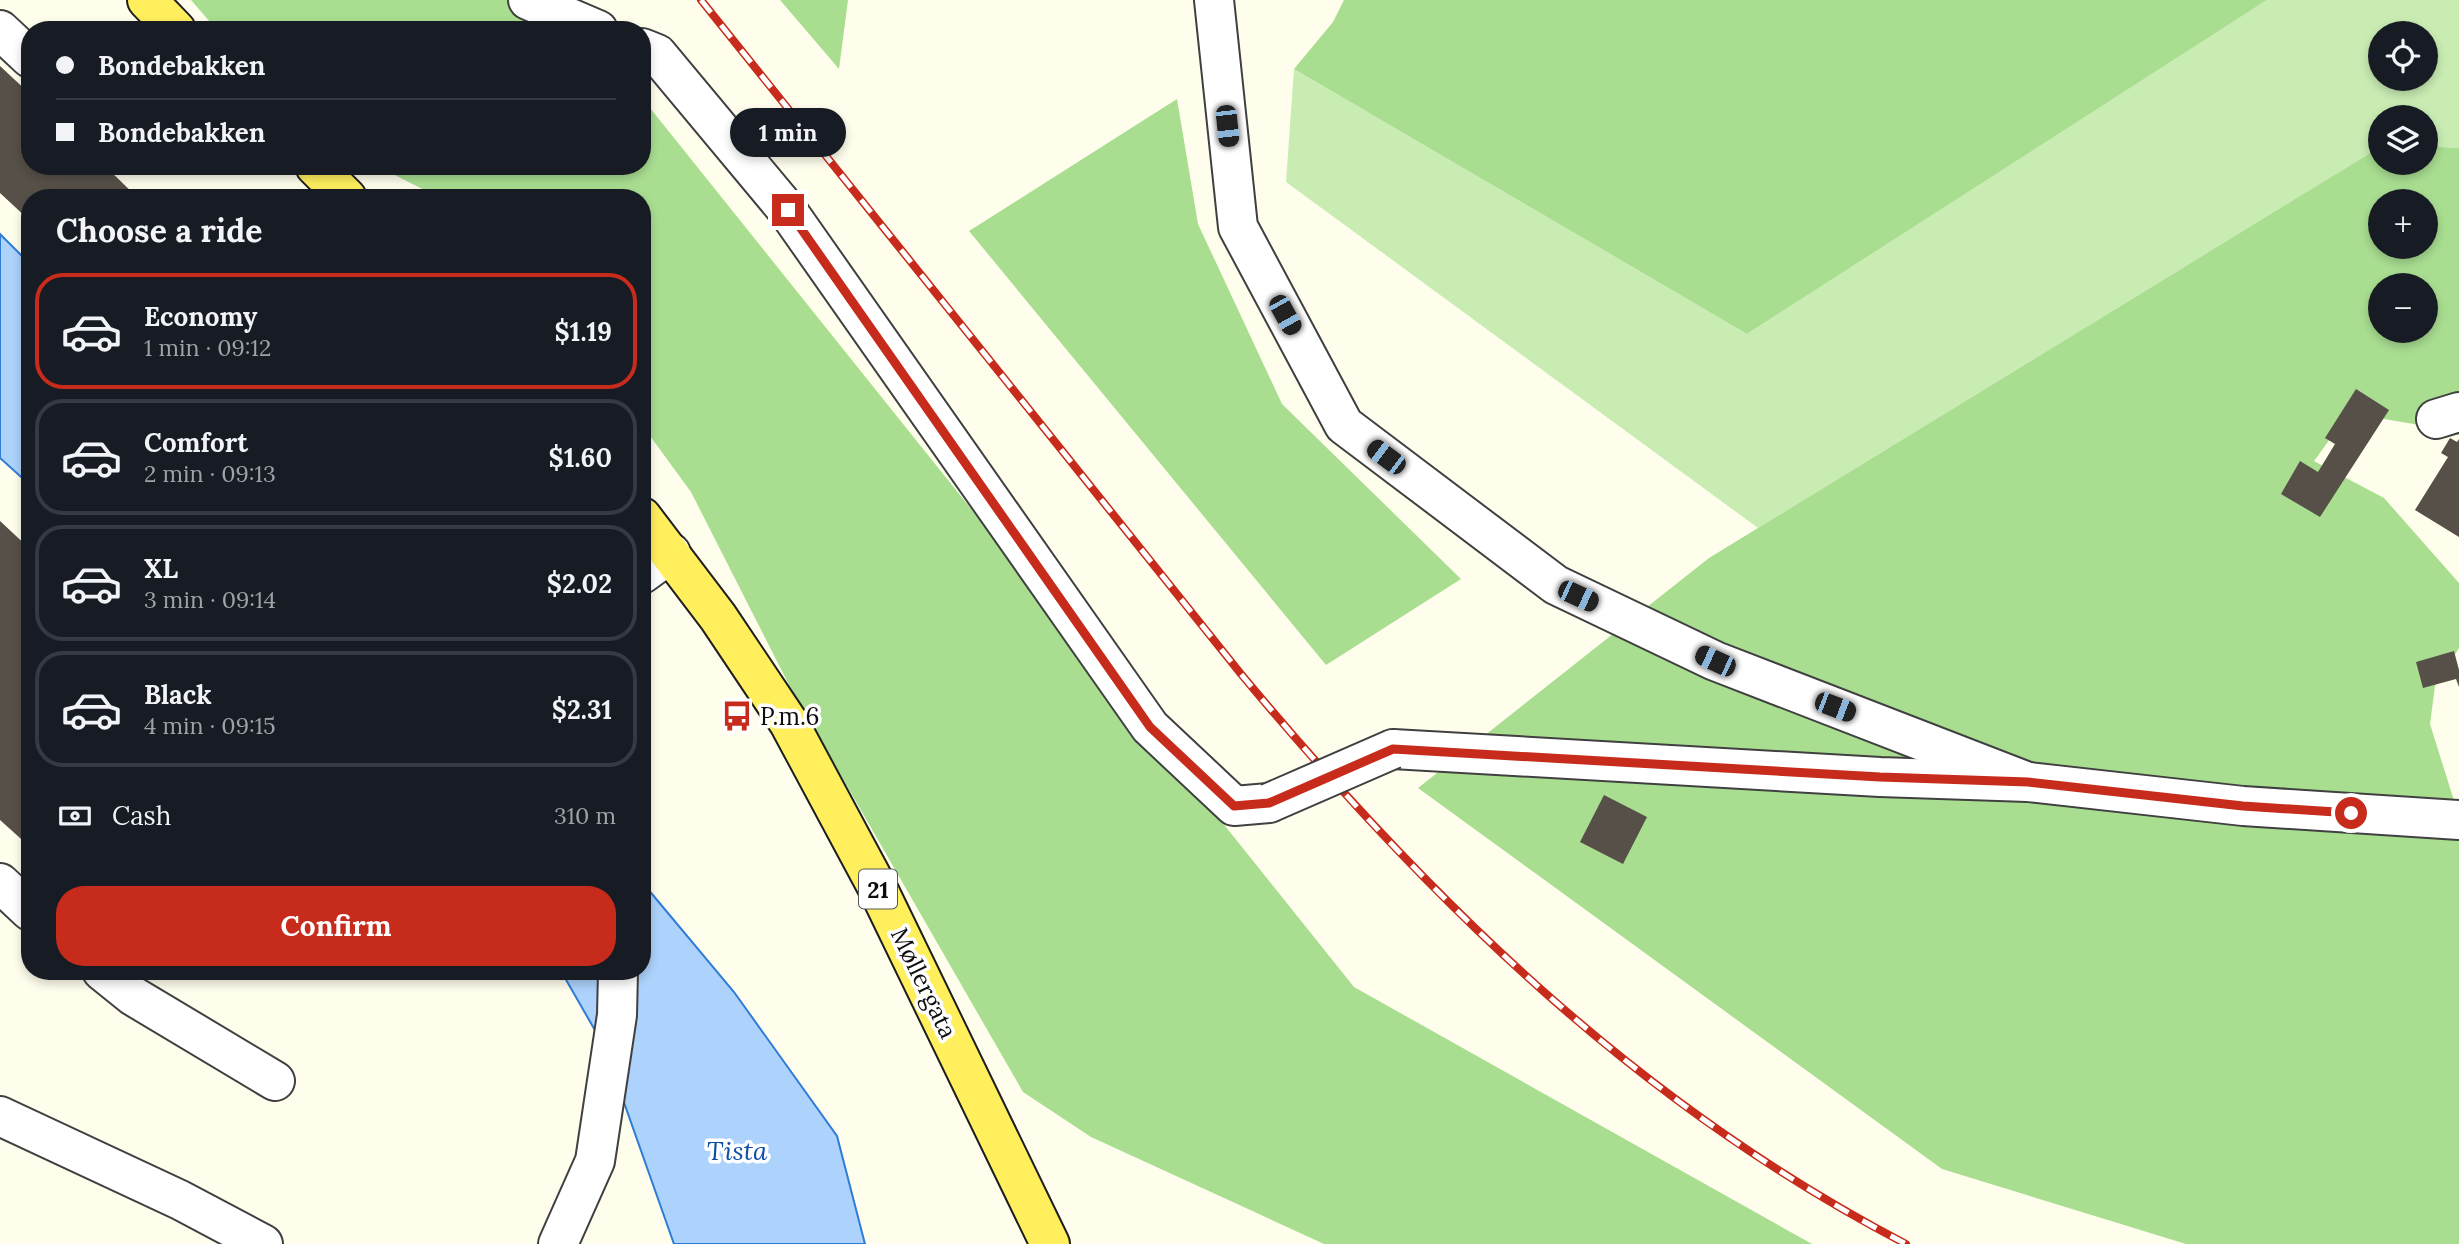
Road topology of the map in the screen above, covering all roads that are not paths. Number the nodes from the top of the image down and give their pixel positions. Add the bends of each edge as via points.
1 (147, 0) edge
2 (527, 0) edge
3 (1214, 0) edge
4 (167, 21) edge
5 (577, 21) edge
6 (0, 30) edge
7 (21, 50) edge
8 (651, 52) edge
9 (324, 175) edge
10 (338, 189) edge
11 (651, 545) edge
12 (657, 563) edge
13 (2028, 782) junction
14 (2459, 820) edge
15 (0, 883) edge
16 (21, 903) edge
17 (113, 980) edge
18 (618, 980) edge
19 (275, 1081) dead end
20 (0, 1116) edge
21 (263, 1244) edge
22 (558, 1244) edge
23 (1050, 1244) edge

1 - 4 main road
2 - 5 street
3 - 13 street via 1238,227 1344,425 1556,585 1715,661
6 - 7 street
8 - 13 street, bridge via 788,210 1150,727 1234,806 1269,803 1393,749
9 - 10 main road
11 - 12 main road, 21
12 - 23 main road, Møllergata / 21 via 718,617 789,723 947,1028
13 - 14 street via 2243,806
15 - 16 street
17 - 19 street
18 - 22 street via 596,1161
20 - 21 street

